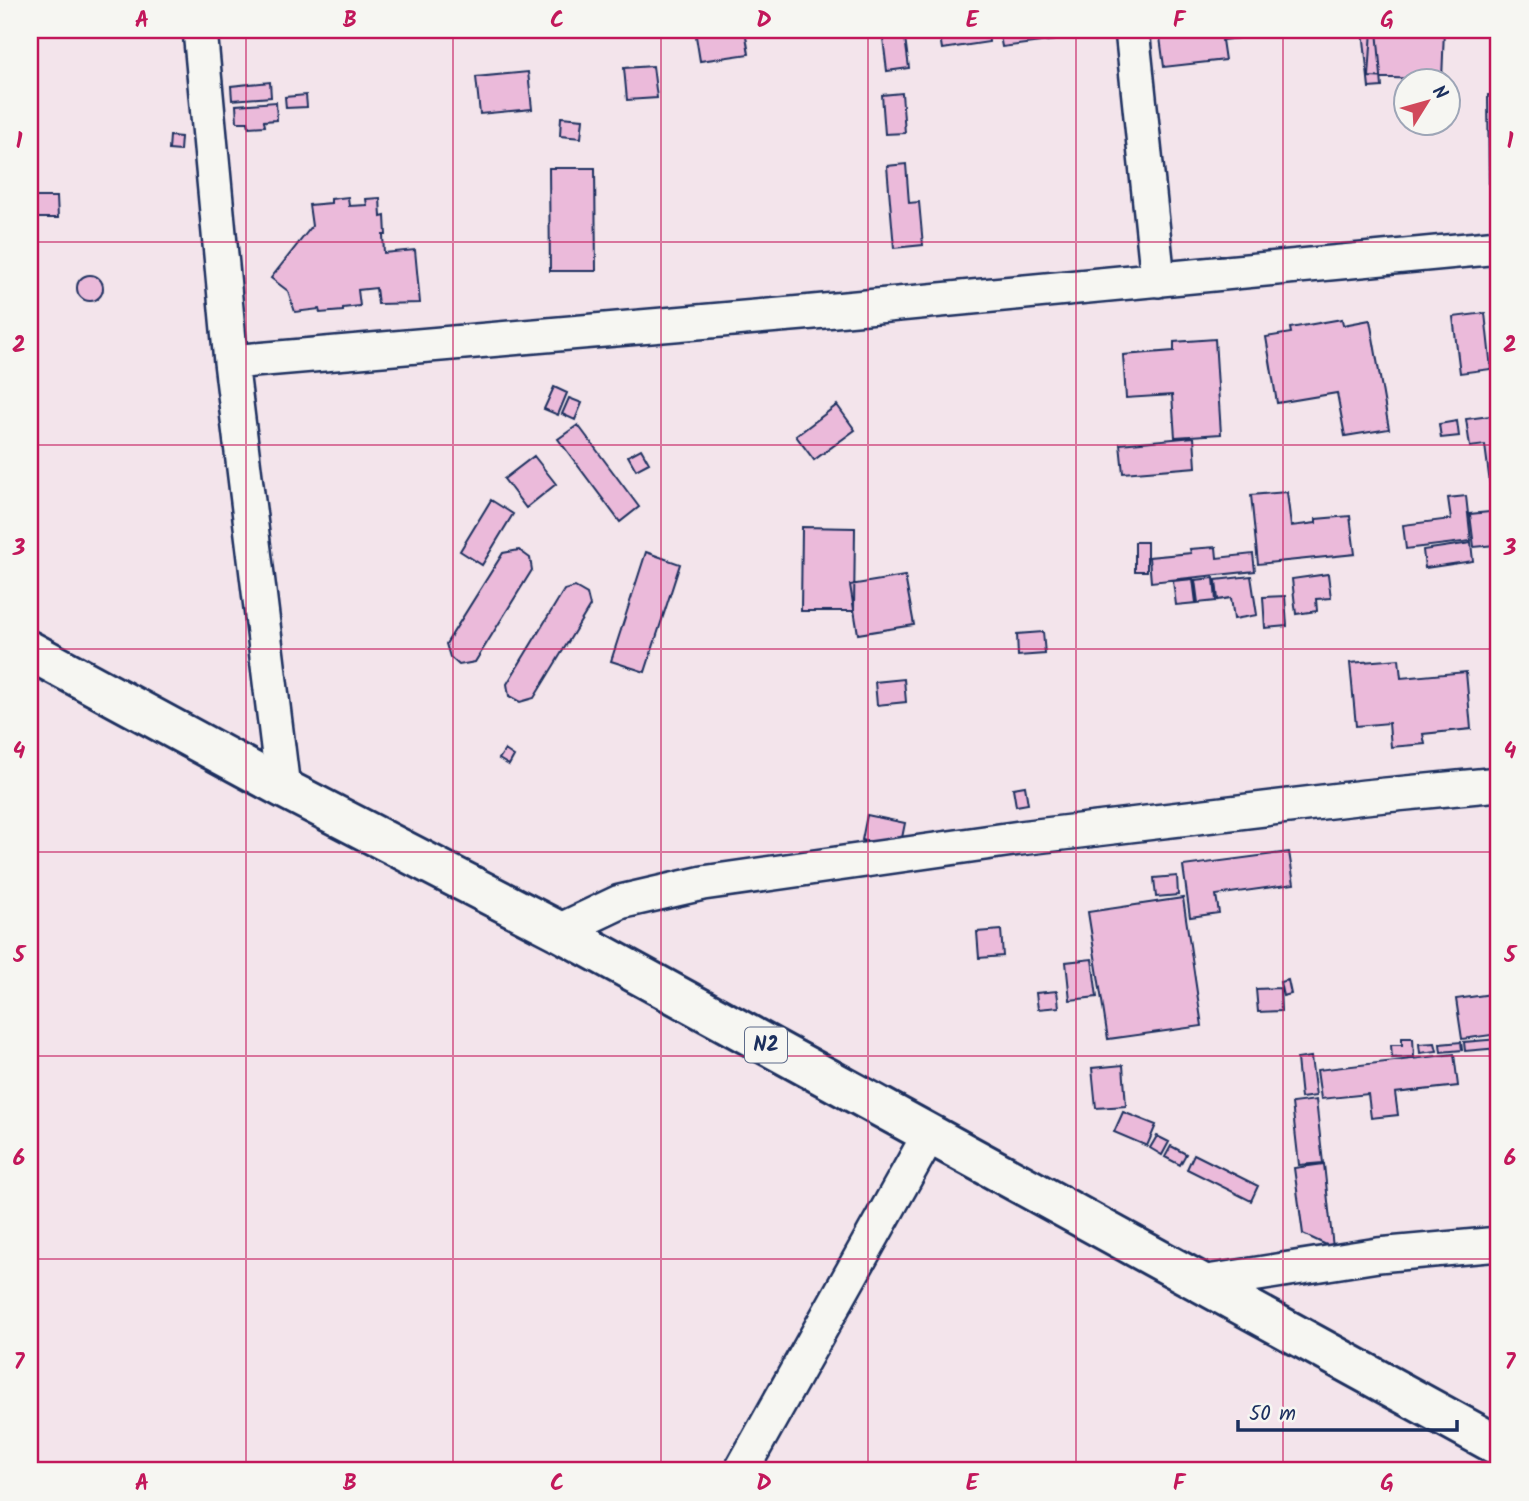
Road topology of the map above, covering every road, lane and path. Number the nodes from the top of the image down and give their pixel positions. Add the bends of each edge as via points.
1 (200, 30) edge
2 (1132, 30) edge
3 (1499, 247) edge
4 (1158, 280) junction
5 (231, 362) junction
6 (30, 651) edge
7 (1499, 784) edge
8 (283, 788) junction
9 (559, 931) junction
10 (929, 1135) junction
11 (1499, 1244) edge
12 (1201, 1283) junction
13 (1499, 1446) edge
14 (741, 1471) edge

1 - 5 street
2 - 4 street
3 - 4 street
4 - 5 street
5 - 8 street
6 - 8 main road, N2
7 - 9 street via 1034,836 703,883 621,902
8 - 9 main road, N2
9 - 10 main road, N2
10 - 12 main road, N2
10 - 14 street
11 - 12 street via 1378,1255
12 - 13 main road, N2

